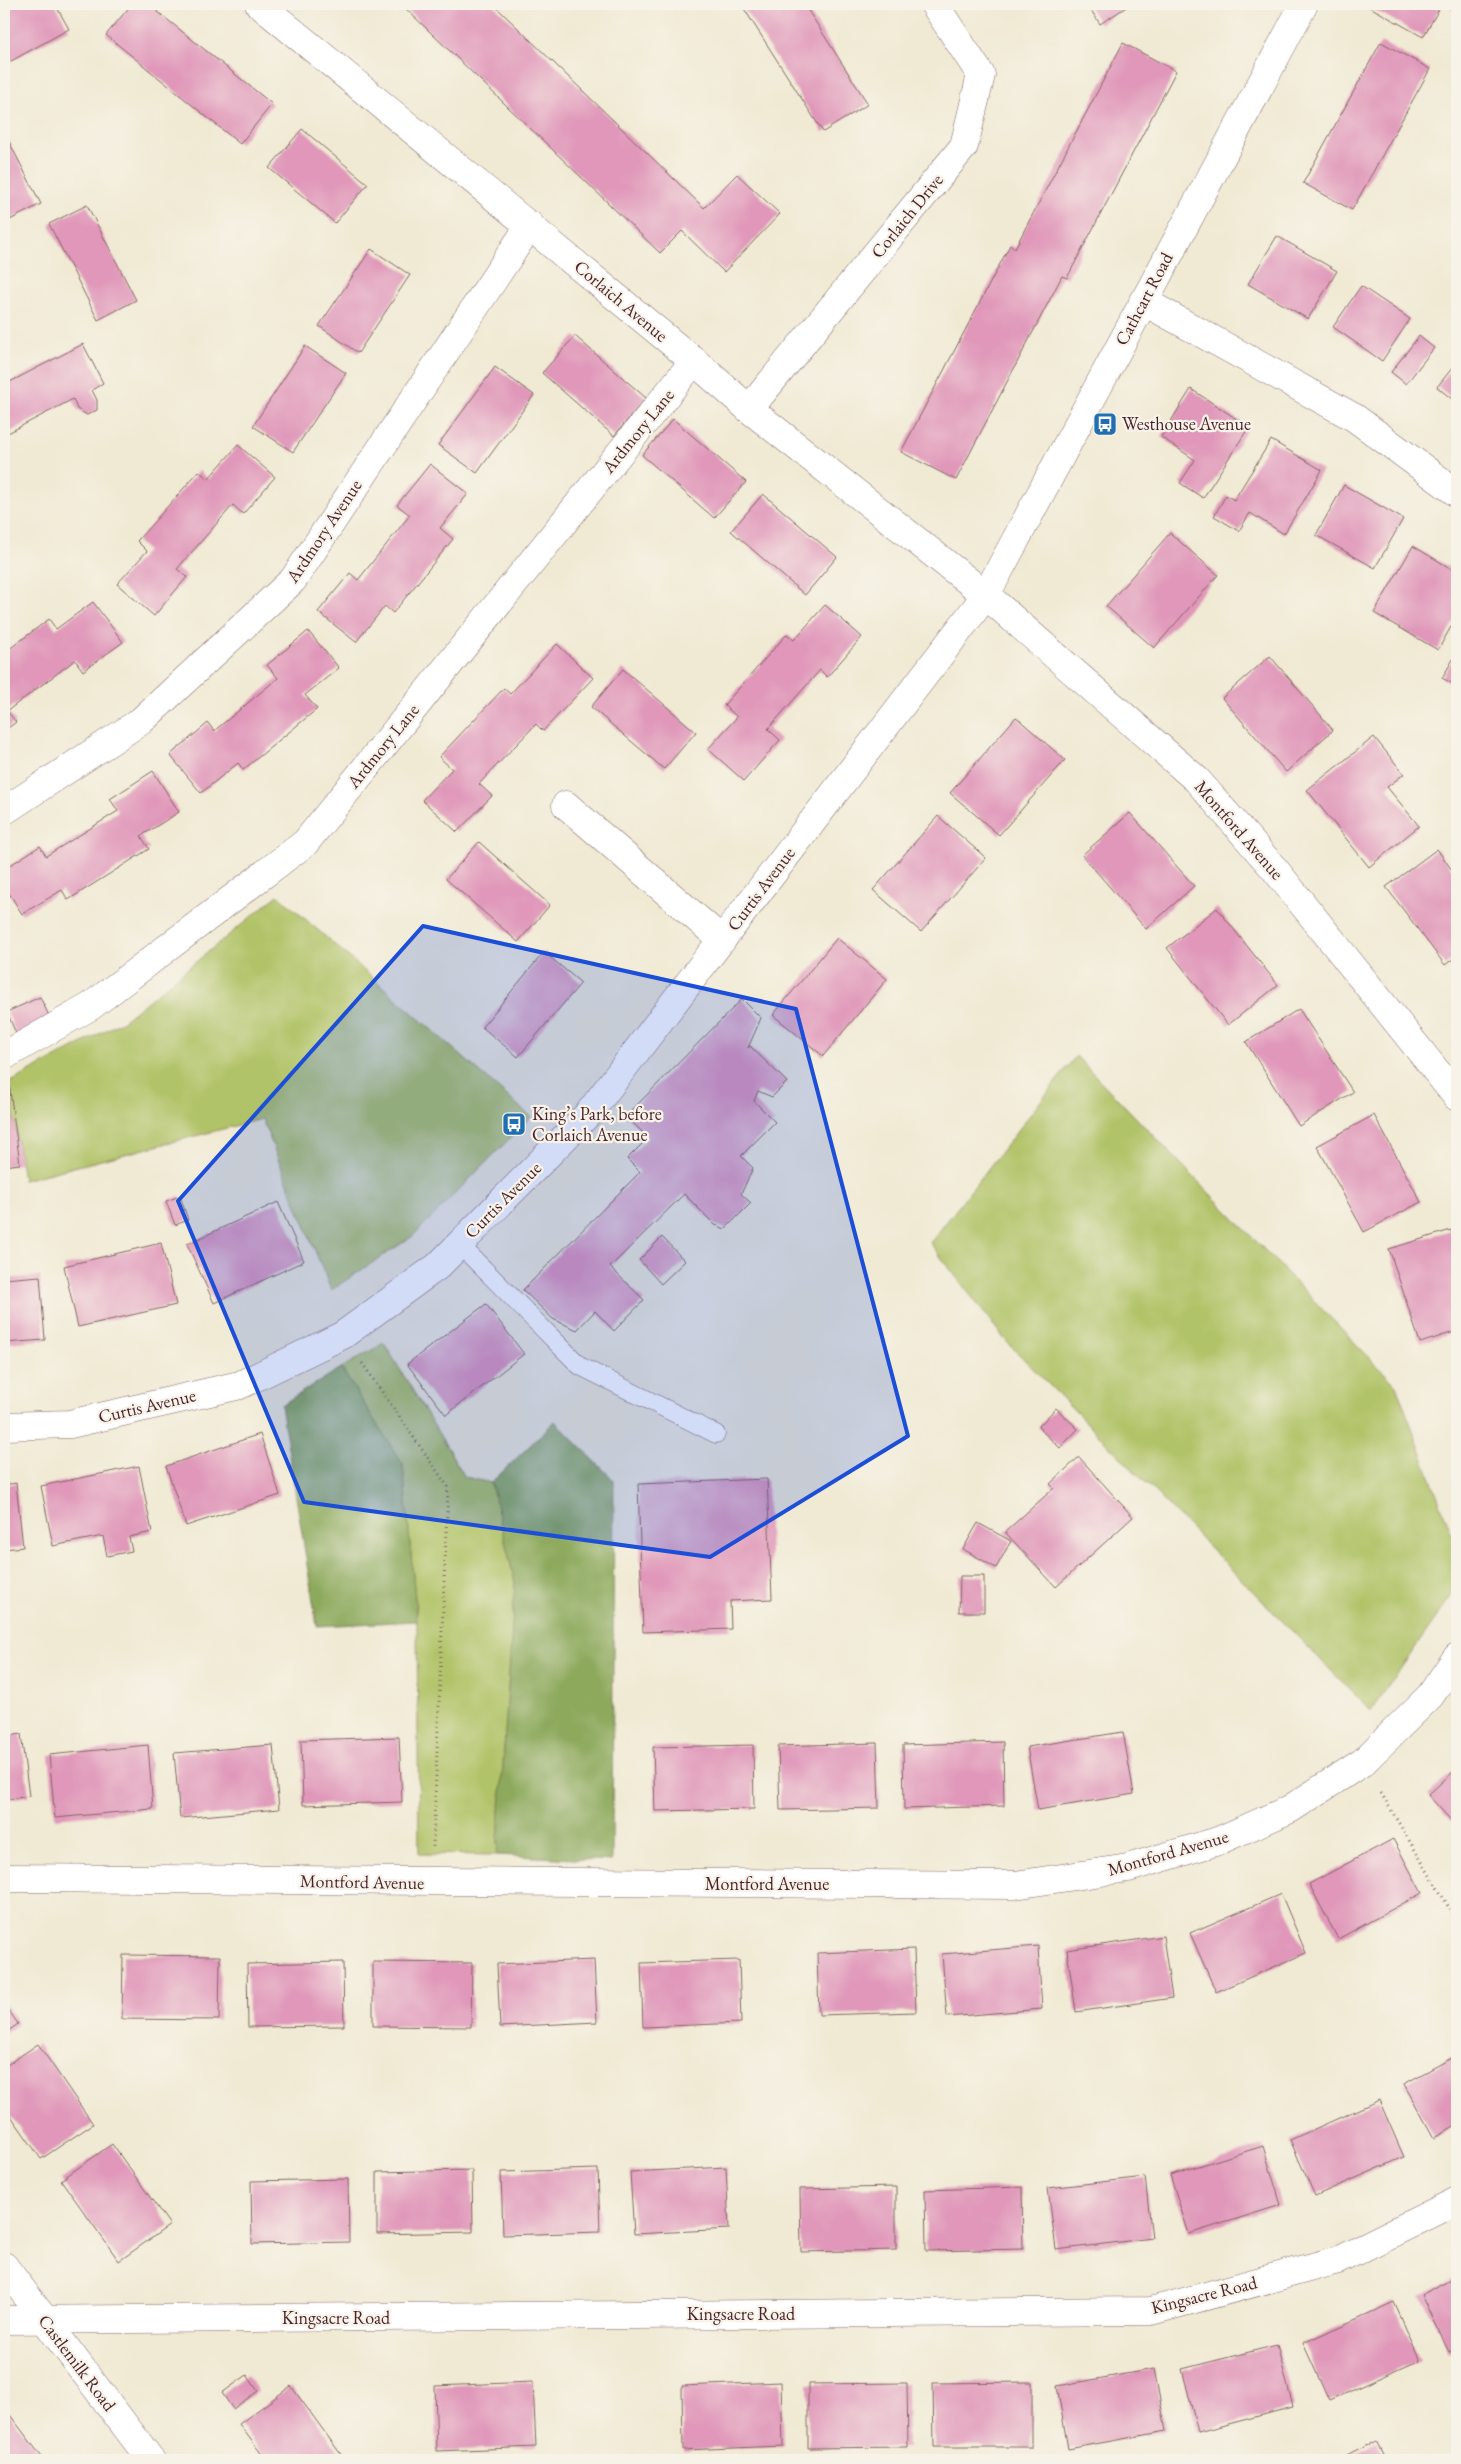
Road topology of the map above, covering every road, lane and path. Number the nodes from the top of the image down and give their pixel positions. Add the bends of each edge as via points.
1 (259, 4) edge
2 (934, 4) edge
3 (1304, 4) edge
4 (530, 225) junction
5 (1143, 301) junction
6 (694, 361) junction
7 (749, 409) junction
8 (1457, 493) edge
9 (986, 594) junction
10 (566, 805) dead end
11 (4, 811) edge
12 (722, 940) junction
13 (4, 1056) edge
14 (1457, 1097) edge
15 (459, 1244) junction
16 (343, 1336) junction
17 (4, 1426) edge
18 (716, 1434) dead end
19 (1457, 1657) edge
20 (1363, 1762) junction
21 (4, 1878) edge
22 (431, 1883) junction
23 (1457, 1921) edge
24 (1457, 2201) edge
25 (4, 2266) edge
26 (4, 2320) edge
27 (44, 2320) junction
28 (151, 2460) edge

1 - 4 street, Corlaich Avenue
2 - 7 street, Corlaich Drive via 982,75 964,146
3 - 5 street, Cathcart Road
4 - 6 street, Corlaich Avenue
4 - 11 street, Ardmory Avenue via 293,580 142,721
5 - 8 street via 1355,418
5 - 9 street, Cathcart Road
6 - 7 street, Corlaich Avenue
6 - 13 street, Ardmory Lane via 305,843 91,1006
7 - 9 street, Corlaich Avenue
9 - 12 street, Curtis Avenue
9 - 14 street, Montford Avenue via 1197,780 1277,872
10 - 12 street
12 - 15 street, Curtis Avenue via 589,1113
15 - 16 street, Curtis Avenue via 438,1266
15 - 18 lane via 580,1366
16 - 17 street, Curtis Avenue via 240,1385 70,1424
16 - 22 path via 448,1487
19 - 20 street, Montford Avenue via 1430,1696
20 - 22 street, Montford Avenue via 1290,1809 1218,1841 1128,1868 1015,1885
20 - 23 path
21 - 22 street, Montford Avenue
24 - 27 street, Kingsacre Road via 1338,2260 1151,2311
25 - 27 street, Castlemilk Road
26 - 27 street, Kingsacre Road
27 - 28 street, Castlemilk Road

